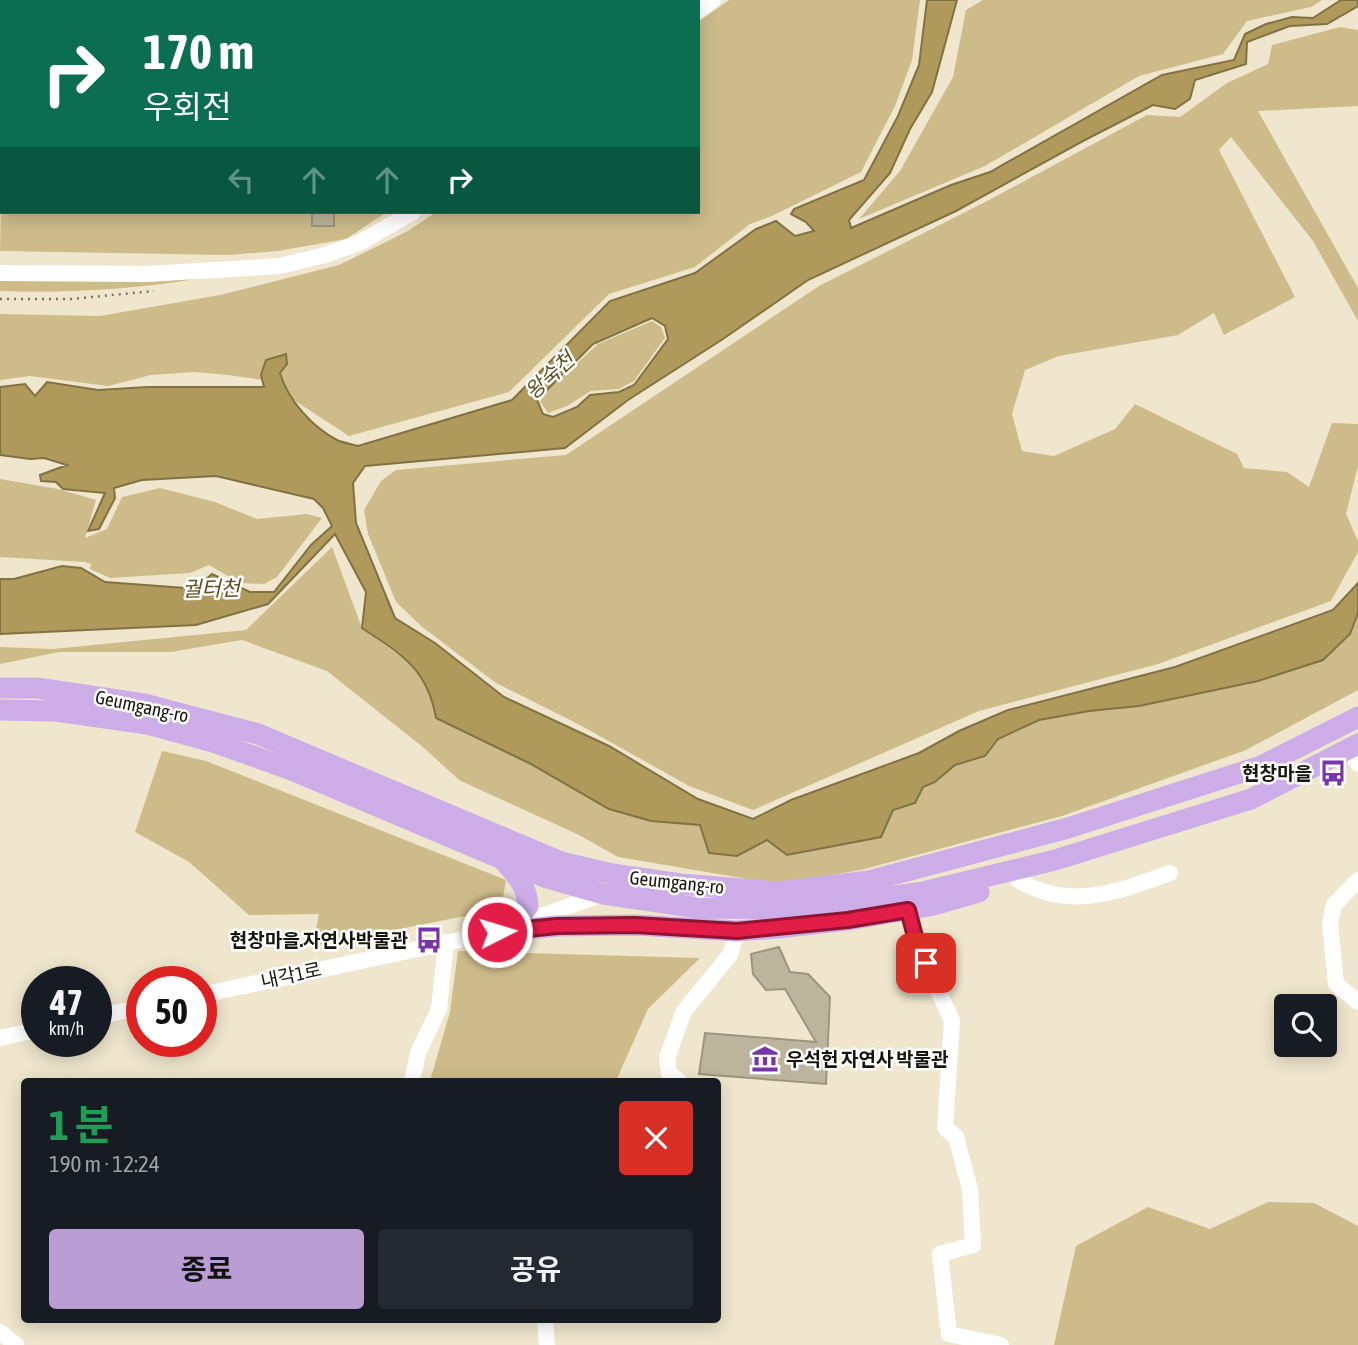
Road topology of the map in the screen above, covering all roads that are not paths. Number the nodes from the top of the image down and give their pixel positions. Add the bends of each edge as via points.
1 (410, 214) edge
2 (0, 273) edge
3 (0, 688) edge
4 (0, 710) edge
5 (1358, 717) edge
6 (1355, 752) edge
7 (502, 860) junction
8 (1055, 860) junction
9 (1170, 873) dead end
10 (612, 874) junction
11 (1018, 880) junction
12 (1358, 880) edge
13 (603, 894) junction
14 (908, 910) junction
15 (737, 931) junction
16 (497, 932) junction
17 (446, 942) junction
18 (217, 992) edge
19 (1358, 1002) edge
20 (21, 1033) edge
21 (0, 1038) edge
22 (413, 1078) edge
23 (675, 1078) edge
24 (545, 1323) edge
25 (0, 1332) edge
26 (16, 1345) edge
27 (547, 1345) edge
28 (1001, 1345) edge

1 - 2 street via 359,243 280,266 148,274
3 - 10 main road, Geumgang-ro via 37,688 144,704 258,734 561,862
4 - 7 main road, Geumgang-ro via 56,711 147,724 216,743 292,770
5 - 10 main road, Geumgang-ro via 1261,766 1069,828 869,881 778,892
6 - 8 main road, Geumgang-ro via 1251,799
7 - 13 main road, Geumgang-ro
7 - 16 main road via 521,880 528,906
8 - 11 main road
8 - 13 main road, Geumgang-ro via 923,892 811,909 699,908
9 - 11 street via 1097,896 1062,897 1035,891
10 - 13 street
11 - 14 main road
12 - 19 street via 1334,905 1330,923 1336,984
13 - 16 street, 내각1로
14 - 15 main road
14 - 28 street via 917,944 952,1021 945,1128 956,1137 970,1189 973,1245 940,1254 949,1334
15 - 16 main road via 635,925
15 - 23 street via 730,956 684,1011 667,1058 669,1073
16 - 17 street, 내각1로
17 - 18 street, 내각1로
17 - 22 street via 439,1009 418,1053
20 - 21 street
24 - 27 street
25 - 26 street

